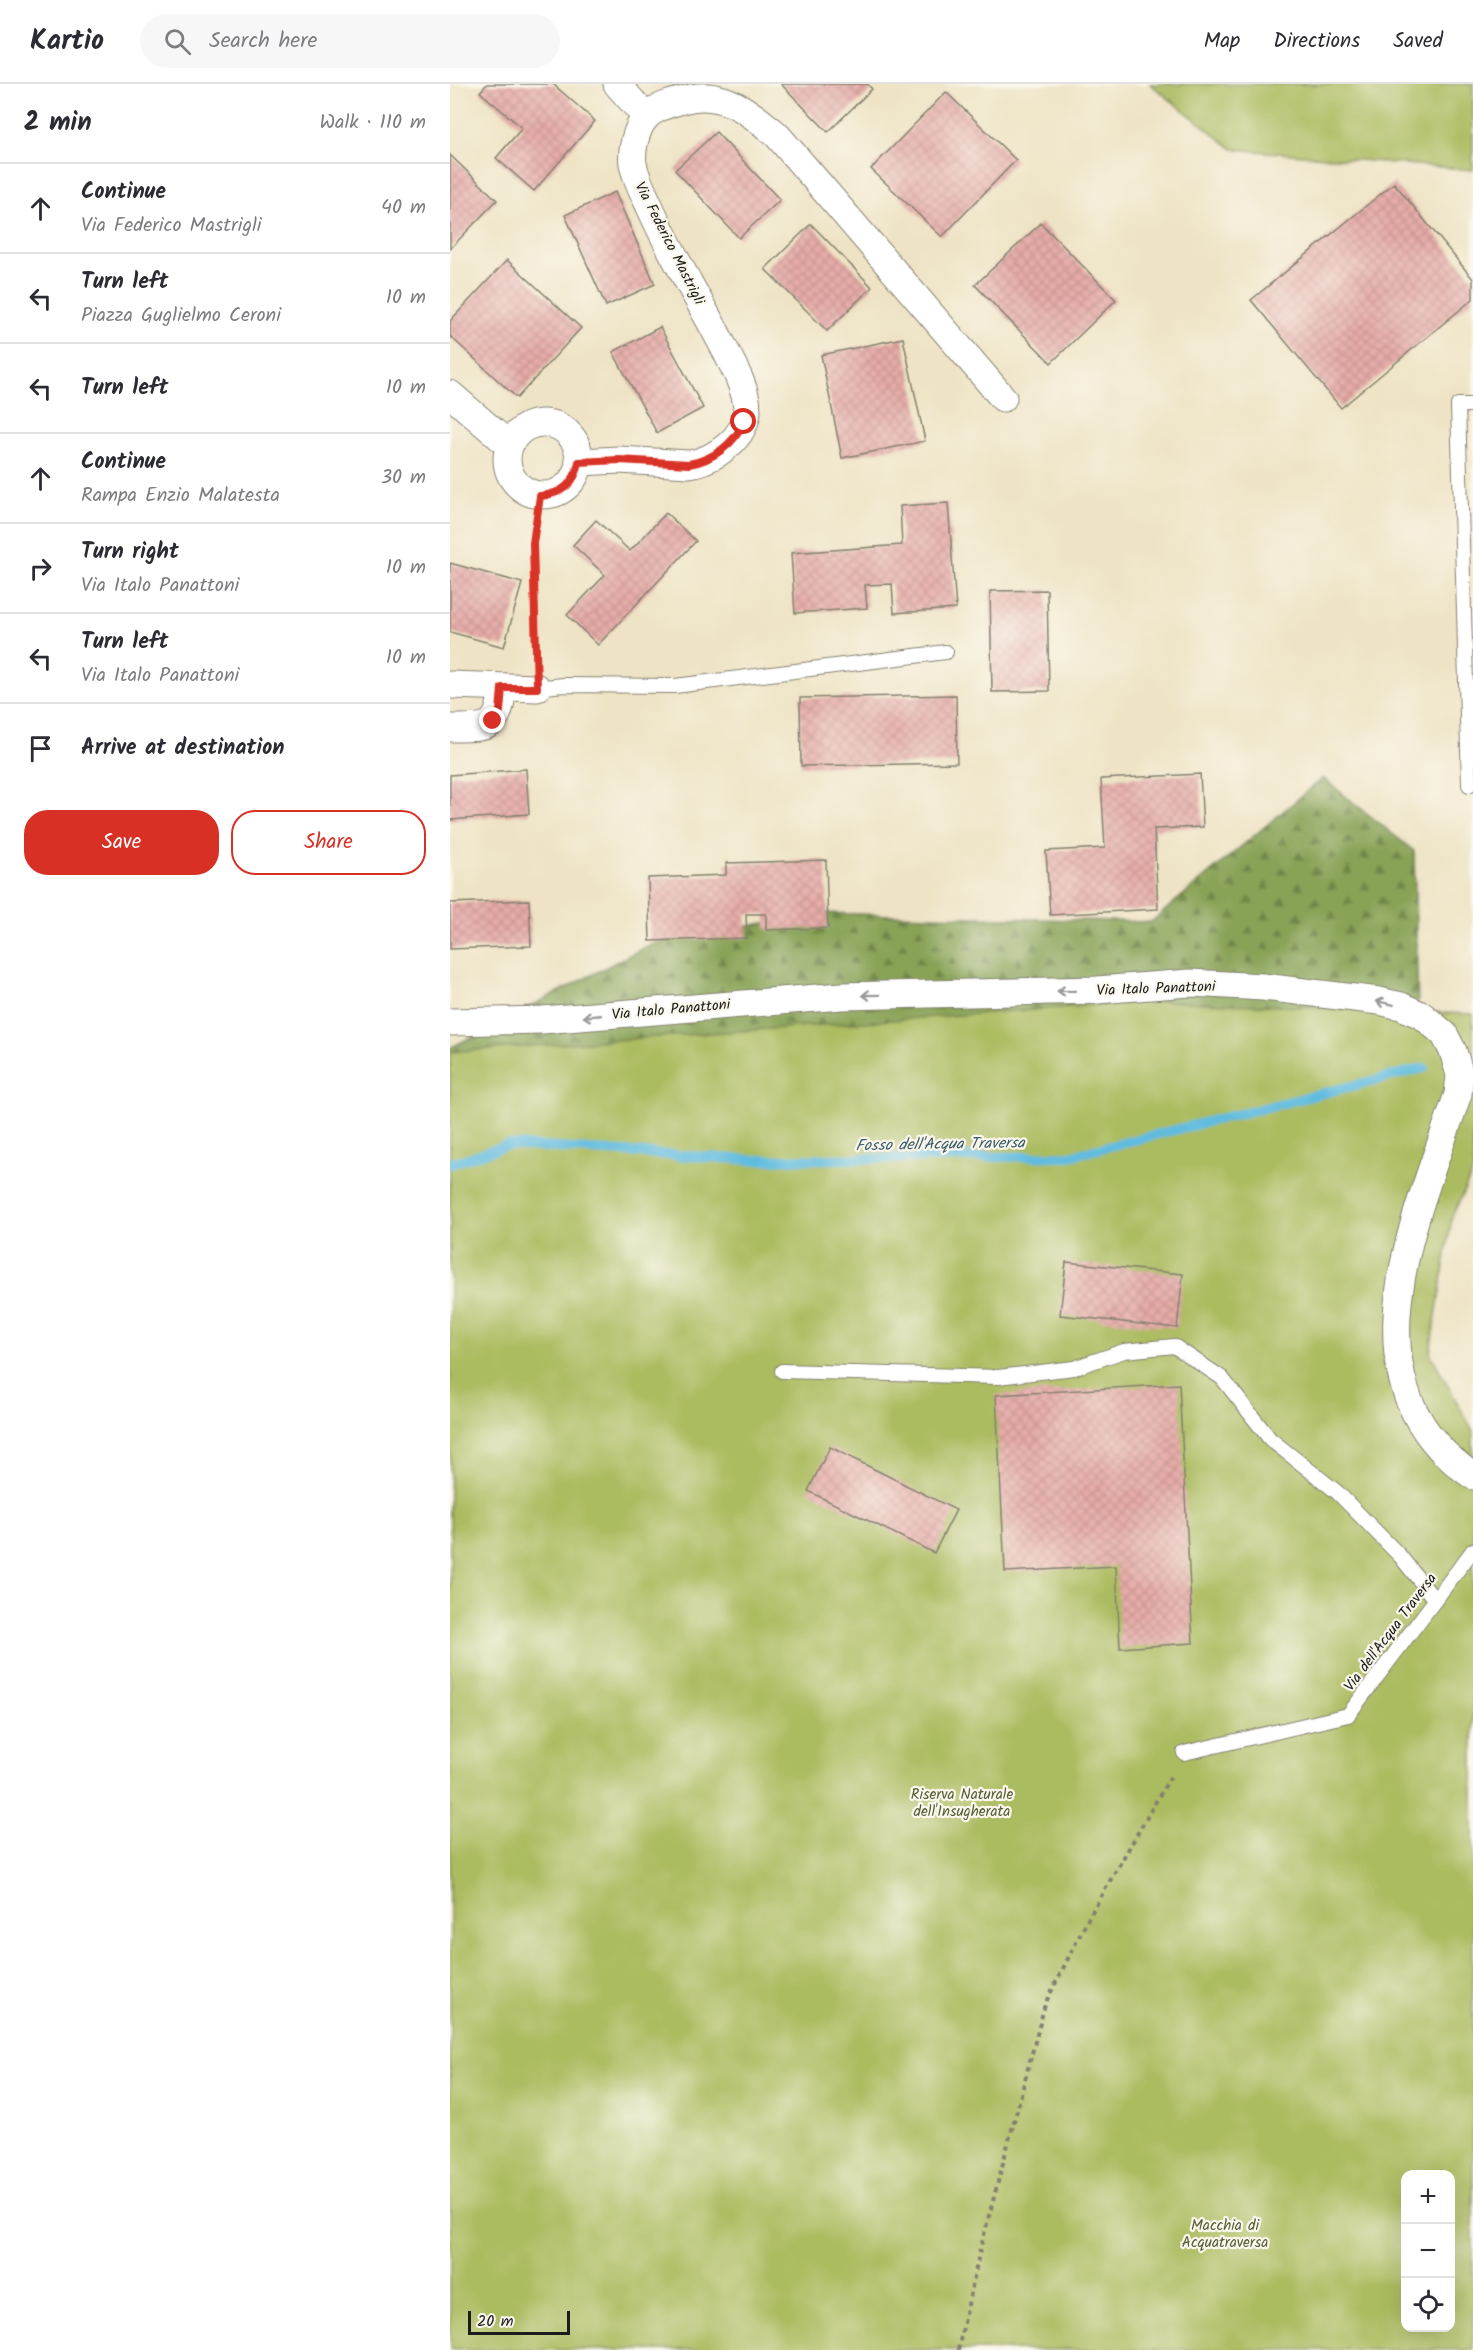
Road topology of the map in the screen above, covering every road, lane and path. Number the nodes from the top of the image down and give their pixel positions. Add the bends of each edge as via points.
1 (617, 84) edge
2 (646, 117) junction
3 (450, 394) edge
4 (1003, 398) dead end
5 (1473, 405) edge
6 (509, 445) junction
7 (579, 462) junction
8 (540, 496) junction
9 (946, 652) dead end
10 (1469, 661) edge
11 (450, 685) edge
12 (502, 688) junction
13 (537, 688) junction
14 (450, 728) edge
15 (1469, 785) dead end
16 (450, 1022) edge
17 (782, 1371) dead end
18 (1473, 1476) edge
19 (1473, 1550) edge
20 (1435, 1600) junction
21 (1184, 1753) joint
22 (958, 2350) edge

1 - 2 street
2 - 4 street via 665,105 709,96 729,101 754,116 777,135
2 - 7 street, Via Federico Mastrigli via 638,131 633,164 674,257 731,359 744,389 747,412 741,430 730,443 699,462
3 - 6 street
5 - 10 lane via 1458,405
6 - 7 street via 524,428 546,423 567,431 579,450
6 - 8 street via 507,468 512,478 519,488
7 - 8 street via 571,483
8 - 13 path via 533,543
9 - 13 lane via 675,686
10 - 15 lane
11 - 12 street
12 - 13 street
12 - 14 street via 500,711 490,723 478,728
18 -> 16 street, Via Italo Panattoni via 1440,1448 1415,1414 1401,1378 1396,1339 1405,1256 1458,1094 1460,1075 1448,1041 1437,1027 1401,1006 1263,987 1190,983 1097,990 842,996 542,1020
17 - 20 lane via 998,1377 1074,1368 1124,1352 1174,1346 1222,1378 1270,1439 1336,1492 1400,1556
19 - 20 lane, Via dell'Acqua Traversa
20 - 21 lane, Via dell'Acqua Traversa via 1348,1715
21 - 22 path via 1089,1917 1045,2004 980,2250

